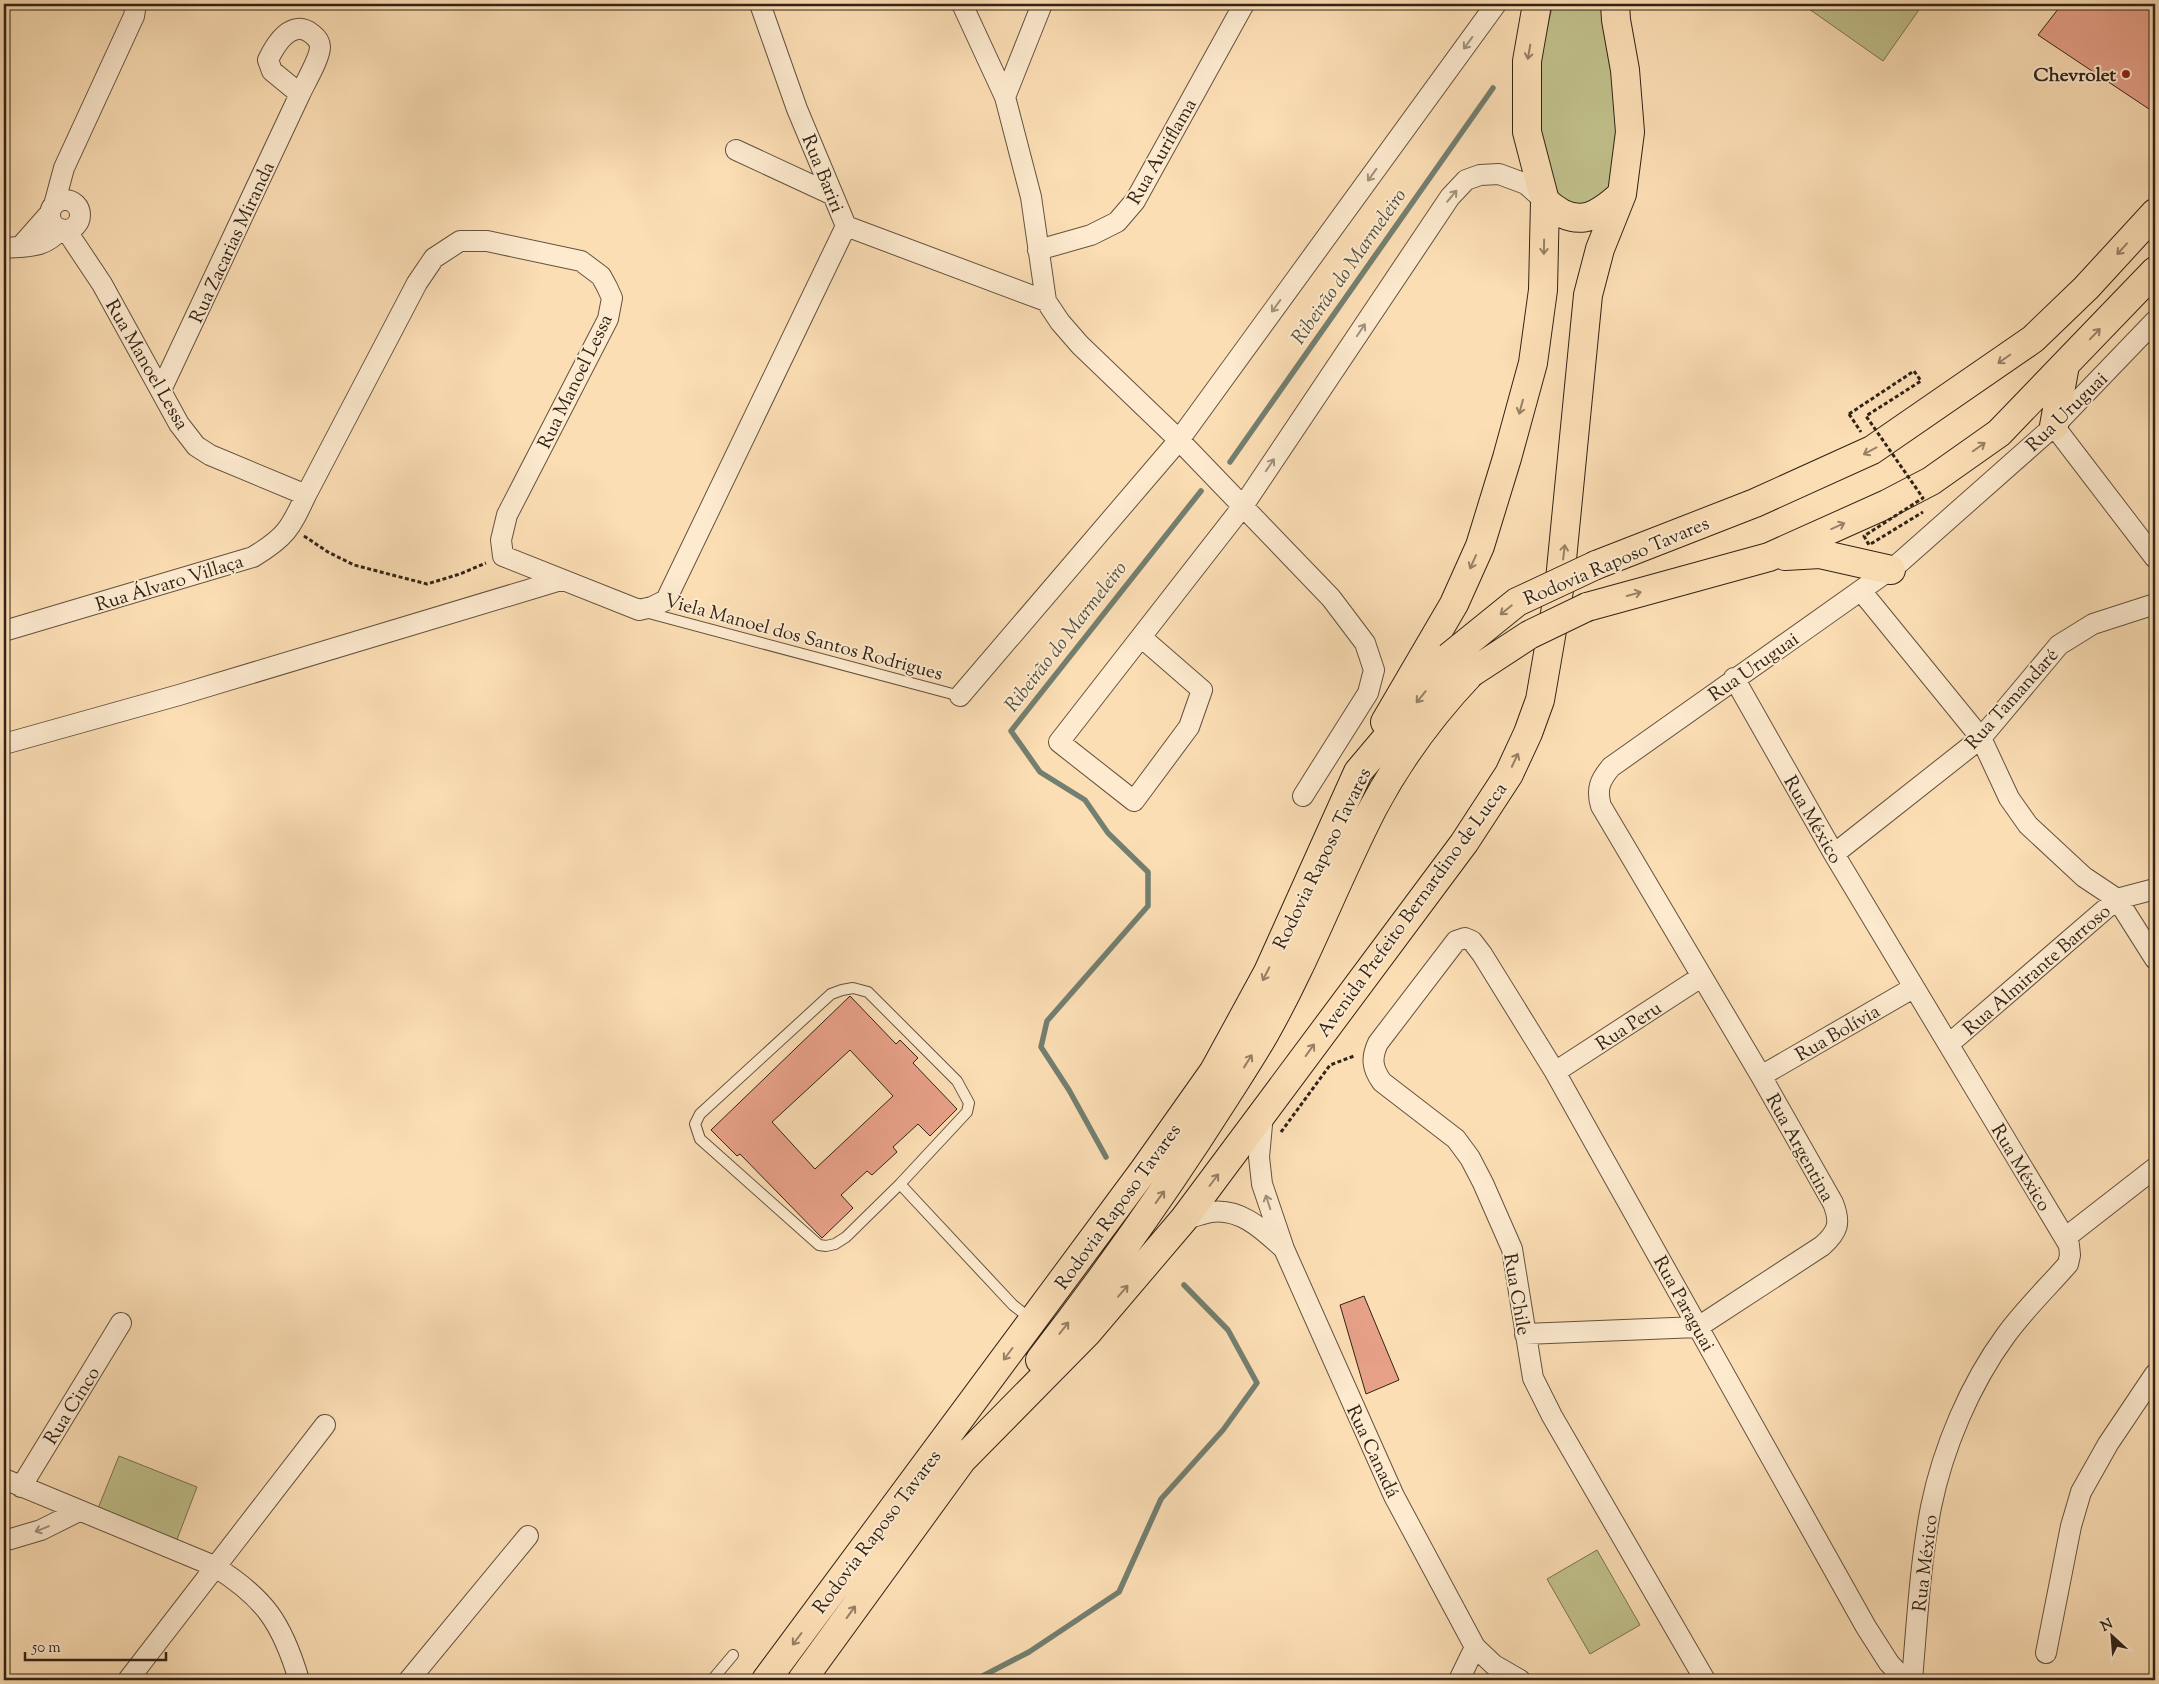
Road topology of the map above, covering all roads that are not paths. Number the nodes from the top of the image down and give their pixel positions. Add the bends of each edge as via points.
1 (136, 4) edge
2 (760, 4) edge
3 (962, 4) edge
4 (1042, 4) edge
5 (1244, 4) edge
6 (1496, 4) edge
7 (1537, 4) edge
8 (1615, 4) edge
9 (300, 94) dead end
10 (1005, 97) junction
11 (736, 150) dead end
12 (1622, 194) junction
13 (833, 195) junction
14 (1545, 201) junction
15 (2155, 213) edge
16 (64, 216) junction
17 (846, 226) junction
18 (12, 248) edge
19 (1038, 250) junction
20 (2155, 271) edge
21 (1046, 301) junction
22 (2155, 322) edge
23 (2065, 366) junction
24 (161, 390) junction
25 (2054, 426) junction
26 (1178, 440) junction
27 (306, 494) junction
28 (1243, 506) junction
29 (1769, 557) junction
30 (2155, 558) edge
31 (1891, 570) junction
32 (561, 580) junction
33 (1862, 592) junction
34 (2155, 604) edge
35 (639, 610) junction
36 (4, 628) edge
37 (1141, 637) junction
38 (1734, 678) junction
39 (960, 696) joint
40 (1981, 738) junction
41 (4, 744) edge
42 (1358, 772) junction
43 (1303, 796) dead end
44 (1834, 854) junction
45 (2155, 889) edge
46 (2117, 899) junction
47 (2155, 959) edge
48 (1702, 977) junction
49 (1913, 988) junction
50 (1948, 1044) junction
51 (1376, 1047) joint
52 (1555, 1072) junction
53 (1761, 1076) junction
54 (1263, 1114) junction
55 (2155, 1168) edge
56 (900, 1184) junction
57 (1184, 1219) junction
58 (2065, 1238) junction
59 (1284, 1249) junction
60 (1032, 1321) junction
61 (121, 1324) dead end
62 (1698, 1327) junction
63 (1525, 1334) junction
64 (2155, 1374) edge
65 (325, 1425) dead end
66 (956, 1466) junction
67 (12, 1483) edge
68 (78, 1511) junction
69 (528, 1536) dead end
70 (4, 1540) edge
71 (214, 1566) junction
72 (1475, 1647) junction
73 (2046, 1653) dead end
74 (733, 1655) dead end
75 (128, 1680) edge
76 (299, 1680) edge
77 (408, 1680) edge
78 (712, 1680) edge
79 (766, 1680) edge
80 (802, 1680) edge
81 (1459, 1680) edge
82 (1520, 1680) edge
83 (1704, 1680) edge
84 (1905, 1680) edge
85 (1912, 1680) edge

1 - 16 street, Rua Manoel Lessa via 134,16 64,168
2 - 13 street, Rua Bariri via 797,108
3 - 10 street
4 - 10 street
5 - 19 street, Rua Auriflama via 1135,201 1117,222 1100,231
6 -> 26 street
7 -> 14 highway via 1527,61 1528,132
8 - 12 highway, Avenida Prefeito Bernardino de Lucca via 1626,70 1630,132
9 - 24 street, Rua Zacarias Miranda
10 - 19 street via 1031,197
11 - 13 street
12 - 14 highway via 1596,215 1582,218 1566,217
54 -> 12 highway, Avenida Prefeito Bernardino de Lucca via 1464,843 1509,774 1528,733 1540,700 1559,590 1588,295 1600,249
13 - 17 street, Rua Bariri
28 -> 14 street via 1450,197 1466,180 1500,174 1526,184
14 -> 42 highway via 1543,290 1533,363 1480,546 1454,604
15 -> 42 highway, Rodovia Raposo Tavares, bridge via 2086,288 2033,339 1872,450 1755,503 1596,565 1516,602 1449,657 1433,682
16 - 18 street via 52,240
16 - 24 street, Rua Manoel Lessa
17 - 21 street, Rua Bariri
17 - 35 street via 666,600 652,608
19 - 21 street
23 -> 20 highway, Rodovia Raposo Tavares
21 - 26 street via 1080,345
22 - 25 street, Rua Uruguai
23 - 25 highway
29 -> 23 highway, Rodovia Raposo Tavares via 1888,504 1931,481 1999,433
24 - 27 street, Rua Manoel Lessa via 179,424 196,446 210,455
25 - 30 street
25 - 31 street, Rua Uruguai
26 - 28 street
26 - 39 street
27 - 32 street, Rua Manoel Lessa via 417,283 434,258 460,241 487,241 581,261 601,276 607,287 612,298 608,319 507,515 501,540 503,556
27 - 36 street, Rua Álvaro Villaça via 292,527 253,557
28 - 37 street
28 - 43 street via 1330,598 1365,643 1374,670 1368,693
29 - 31 highway via 1820,554
66 -> 29 highway, Rodovia Raposo Tavares, bridge via 1080,1308 1185,1162 1269,1026 1302,964 1374,807 1412,743 1444,701 1471,673 1529,635 1587,607
31 - 33 street, Rua Uruguai
32 - 35 street
32 - 41 street
33 - 38 street, Rua Uruguai
33 - 40 street
34 - 40 street, Rua Tamandaré via 2093,624 2059,645
35 - 39 lane, Viela Manoel dos Santos Rodrigues
37 - 37 street via 1059,742 1134,801 1189,728 1202,690
38 - 44 street, Rua México
38 - 48 street, Rua Uruguai via 1610,767 1600,779 1598,788 1601,806
40 - 44 street, Rua Tamandaré
40 - 46 street via 2009,798 2028,825 2084,877
42 -> 60 highway, Rodovia Raposo Tavares via 1268,972 1214,1071
44 - 49 street, Rua México
45 - 46 street, Rua Almirante Barroso
46 - 47 street
46 - 50 street, Rua Almirante Barroso
48 - 52 street, Rua Peru
48 - 53 street, Rua Uruguai
49 - 50 street, Rua México
49 - 53 street, Rua Bolívia
50 - 58 street, Rua México
51 - 52 street, Rua Paraguai via 1456,942 1465,938 1472,941 1482,954
51 - 63 street, Rua Chile via 1373,1064 1382,1082 1456,1139 1470,1158 1512,1249
52 - 62 street, Rua Paraguai
53 - 62 street, Rua Argentina via 1833,1203 1838,1223 1830,1239 1822,1246
57 -> 54 highway, Avenida Prefeito Bernardino de Lucca
59 -> 54 street, Rua Canadá via 1262,1184 1259,1160
55 - 58 street
56 - 56 lane via 846,1237 835,1244 819,1245 700,1139 695,1124 700,1114 831,994 853,988 868,992 957,1081 969,1104 967,1112
56 - 60 lane via 1013,1305
57 - 59 street via 1213,1212 1243,1217 1255,1223
66 -> 57 highway, Avenida Prefeito Bernardino de Lucca via 1087,1333
58 - 85 street, Rua México via 2070,1254 2068,1264 2006,1334 1979,1377 1943,1460 1931,1507
59 - 72 street, Rua Canadá via 1394,1496
60 -> 79 highway, Rodovia Raposo Tavares
61 - 67 street, Rua Cinco
62 - 63 street
62 - 84 street, Rua Paraguai via 1866,1627 1888,1663
63 - 83 street, Rua Chile via 1533,1378 1552,1416
64 - 73 street via 2108,1444 2081,1492 2070,1526
65 - 71 street
80 -> 66 highway, Rodovia Raposo Tavares
67 - 68 street
68 -> 70 street via 41,1530
68 - 71 street
69 - 77 street
71 - 75 street
71 - 76 street via 242,1584 271,1615 281,1631
72 - 81 street
72 - 82 street, Rua Canadá via 1494,1665
74 - 78 lane

